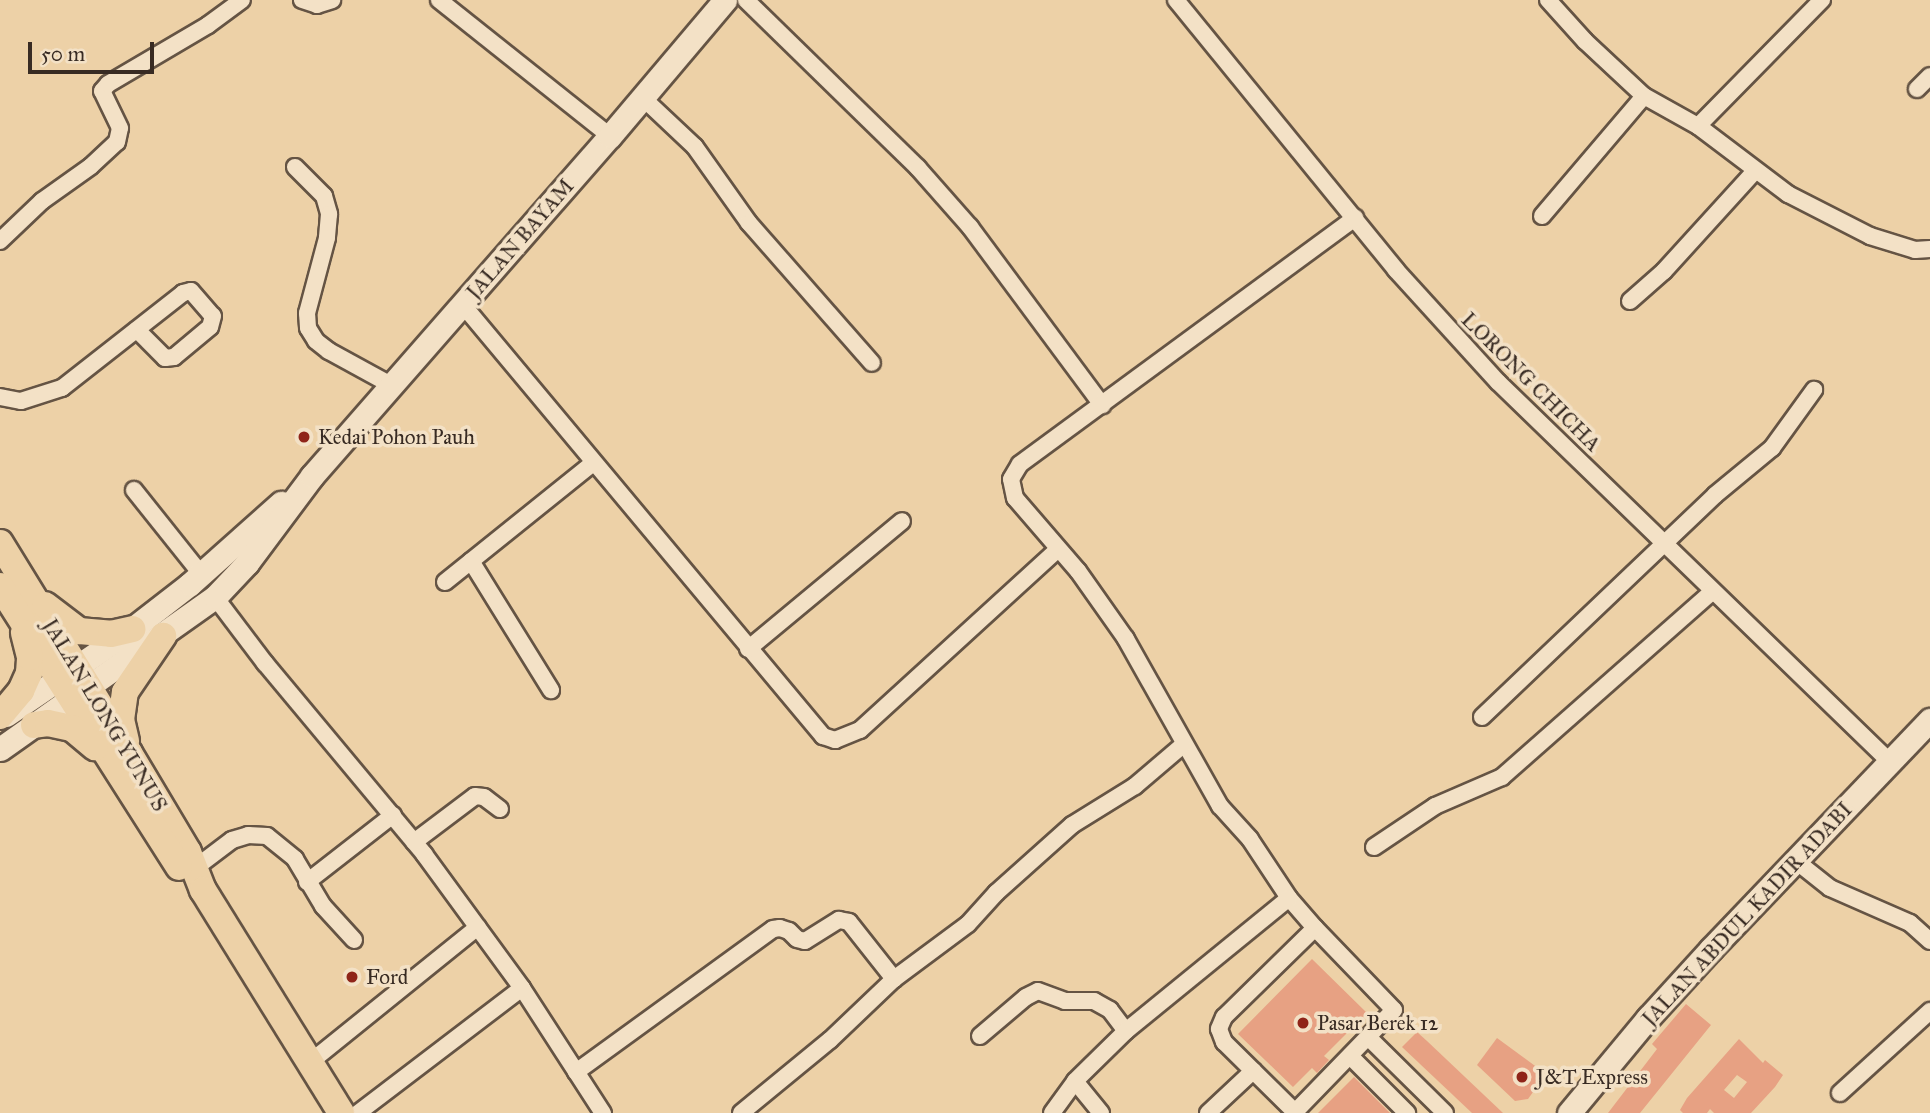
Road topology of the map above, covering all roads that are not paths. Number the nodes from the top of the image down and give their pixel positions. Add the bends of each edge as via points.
1 (242, 0) edge
2 (302, 0) edge
3 (332, 0) edge
4 (439, 0) edge
5 (725, 0) edge
6 (746, 0) edge
7 (1176, 0) edge
8 (1548, 0) edge
9 (1822, 0) edge
10 (1930, 76) edge
11 (1917, 89) dead end
12 (1644, 96) junction
13 (643, 97) junction
14 (1698, 127) junction
15 (610, 136) junction
16 (295, 167) dead end
17 (1755, 170) junction
18 (1542, 216) dead end
19 (1355, 218) junction
20 (1, 237) edge
21 (1930, 249) edge
22 (1630, 301) dead end
23 (463, 305) junction
24 (137, 330) junction
25 (872, 363) dead end
26 (391, 385) junction
27 (1814, 390) dead end
28 (0, 397) edge
29 (1102, 405) junction
30 (593, 463) junction
31 (312, 476) junction
32 (134, 490) dead end
33 (902, 522) dead end
34 (0, 543) edge
35 (1664, 545) junction
36 (1057, 550) junction
37 (471, 561) junction
38 (201, 574) junction
39 (444, 582) dead end
40 (1713, 592) junction
41 (13, 593) edge
42 (215, 597) junction
43 (132, 629) junction
44 (163, 636) junction
45 (748, 649) junction
46 (74, 684) junction
47 (551, 690) dead end
48 (1482, 717) dead end
49 (0, 718) edge
50 (1930, 720) edge
51 (34, 726) junction
52 (1184, 745) junction
53 (0, 749) edge
54 (121, 760) junction
55 (1890, 762) junction
56 (500, 809) dead end
57 (393, 815) junction
58 (415, 842) junction
59 (1374, 847) dead end
60 (1796, 861) junction
61 (199, 879) junction
62 (307, 882) junction
63 (1289, 898) junction
64 (478, 927) junction
65 (1315, 928) junction
66 (354, 940) dead end
67 (1930, 941) edge
68 (894, 979) junction
69 (522, 988) junction
70 (1930, 1011) edge
71 (1126, 1031) junction
72 (980, 1037) dead end
73 (1368, 1037) junction
74 (1350, 1056) junction
75 (309, 1065) junction
76 (1254, 1071) junction
77 (576, 1072) junction
78 (1075, 1081) junction
79 (1840, 1093) dead end
80 (1295, 1112) edge
81 (341, 1113) edge
82 (358, 1113) edge
83 (603, 1113) edge
84 (741, 1113) edge
85 (1052, 1113) edge
86 (1101, 1113) edge
87 (1208, 1113) edge
88 (1407, 1113) edge
89 (1446, 1113) edge
90 (1569, 1113) edge

1 - 20 street via 108,84 102,91 120,128 117,142
2 - 3 street via 317,5
4 - 15 street
5 - 13 main road, JALAN BAYAM
6 - 29 street via 918,168 970,227
7 - 19 street, LORONG CHICHA
8 - 12 street
9 - 14 street
10 - 11 street
12 - 14 street
12 - 18 street
13 - 15 main road, JALAN BAYAM
13 - 25 street via 695,147 749,223
14 - 17 street
15 - 23 main road, JALAN BAYAM
16 - 26 street via 324,195 329,215 307,313 309,328 329,351
17 - 21 street via 1788,194 1870,236 1915,250
17 - 22 street via 1664,271
19 - 29 street
19 - 35 street, LORONG CHICHA via 1423,302 1497,382
23 - 26 main road, JALAN BAYAM
23 - 30 street
24 - 24 street via 165,358 174,357 210,327 213,316 187,291
24 - 28 street via 62,388 21,401
26 - 31 main road, JALAN BAYAM
27 - 35 street via 1772,448
29 - 36 street via 1020,464 1011,479 1015,498
30 - 37 street
30 - 45 street via 667,546
31 - 38 main road, JALAN BAYAM
31 - 42 main road, JALAN BAYAM via 247,563
32 - 38 street
33 - 45 street
34 - 41 main road, JALAN LONG YUNUS
35 - 40 street, LORONG CHICHA
35 - 48 street
36 - 45 street via 848,737 835,740 823,736
36 - 52 street via 1078,570 1126,639
37 - 39 street
37 - 47 street
38 - 43 main road, JALAN BAYAM
40 - 55 street, LORONG CHICHA
40 - 59 street via 1502,777 1435,806
41 - 43 main road via 79,631 111,634
41 - 46 main road, JALAN LONG YUNUS
41 - 49 main road via 26,637 29,673
42 - 44 main road, JALAN BAYAM
42 - 57 street
43 - 46 main road, JALAN BAYAM
44 - 46 main road, JALAN BAYAM
44 - 54 main road via 134,677 121,706
46 - 49 main road, JALAN BAYAM
46 - 51 main road, JALAN BAYAM
46 - 54 main road, JALAN LONG YUNUS
50 - 55 main road, JALAN ABDUL KADIR ADABI
51 - 53 main road, JALAN BAYAM
51 - 54 main road via 48,723 72,728
52 - 63 street via 1220,806 1250,839
52 - 68 street via 1126,792 1072,825 968,924
54 - 61 main road, JALAN LONG YUNUS via 174,863
55 - 60 main road, JALAN ABDUL KADIR ADABI
56 - 58 street via 475,796
57 - 58 street
57 - 62 street
58 - 64 street
60 - 67 street via 1830,888 1910,923
60 - 90 main road, JALAN ABDUL KADIR ADABI via 1657,1008
61 - 62 street via 232,840 248,835 267,836 295,859
61 - 75 main road, JALAN LONG YUNUS
62 - 66 street
63 - 65 street
63 - 71 street
64 - 69 street
64 - 75 street
65 - 73 street via 1394,1010
65 - 76 street via 1220,1023 1224,1042
68 - 77 street via 849,922 839,920 805,941 789,931 772,929
68 - 84 street via 830,1040
69 - 77 street
69 - 82 street
70 - 79 street
71 - 72 street via 1110,1010 1094,1001 1065,1002 1038,991
71 - 78 street
73 - 74 street
73 - 89 street
74 - 80 street
74 - 88 street
75 - 81 main road, JALAN LONG YUNUS
76 - 80 street
76 - 87 street
77 - 83 street
78 - 85 street
78 - 86 street

